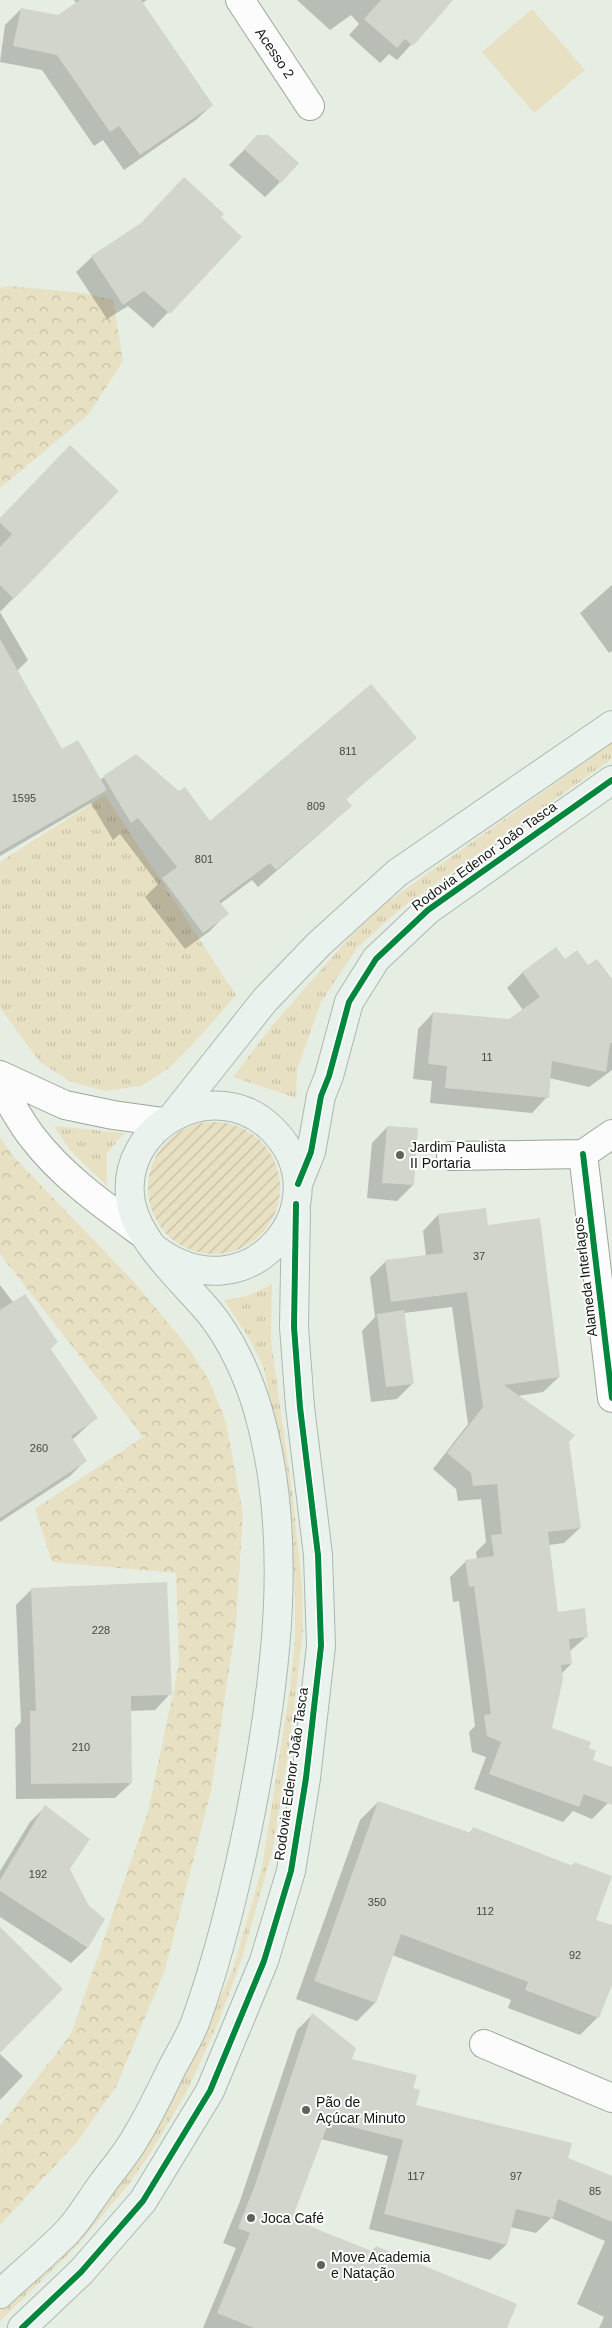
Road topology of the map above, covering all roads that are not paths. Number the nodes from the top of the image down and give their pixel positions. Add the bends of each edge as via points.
1 (240, 0) edge
2 (310, 106) dead end
3 (612, 725) edge
4 (612, 780) edge
5 (0, 1075) edge
6 (0, 1086) edge
7 (169, 1119) junction
8 (612, 1134) edge
9 (583, 1154) junction
10 (451, 1156) dead end
11 (297, 1194) junction
12 (149, 1241) junction
13 (612, 1398) edge
14 (484, 2044) dead end
15 (612, 2098) edge
16 (0, 2294) edge
17 (22, 2328) edge

1 - 2 street, Acesso 2
3 - 7 main road via 397,874 319,944 264,1000
4 - 11 main road, Rodovia Edenor João Tasca via 428,910 376,959 349,1002 321,1096 311,1152
5 - 7 street via 65,1105 130,1118
6 - 12 street via 33,1138 59,1166 91,1198
7 - 11 main road via 193,1108 214,1105 254,1115 272,1128 285,1144 294,1163
7 - 12 main road via 144,1142 135,1159 131,1178 134,1216
8 - 9 street
9 - 10 street
9 - 13 street, Alameda Interlagos
11 - 12 main road via 290,1223 280,1240 266,1254 239,1267 209,1272 190,1269 172,1261
11 - 17 main road, Rodovia Edenor João Tasca via 294,1327 300,1408 318,1555 321,1646 306,1778 290,1871 264,1961 210,2091 143,2200 81,2272
12 - 16 main road via 212,1316 243,1370 258,1409 273,1477 278,1546 278,1615 263,1748 235,1890 194,2026 130,2146 69,2229
14 - 15 street

